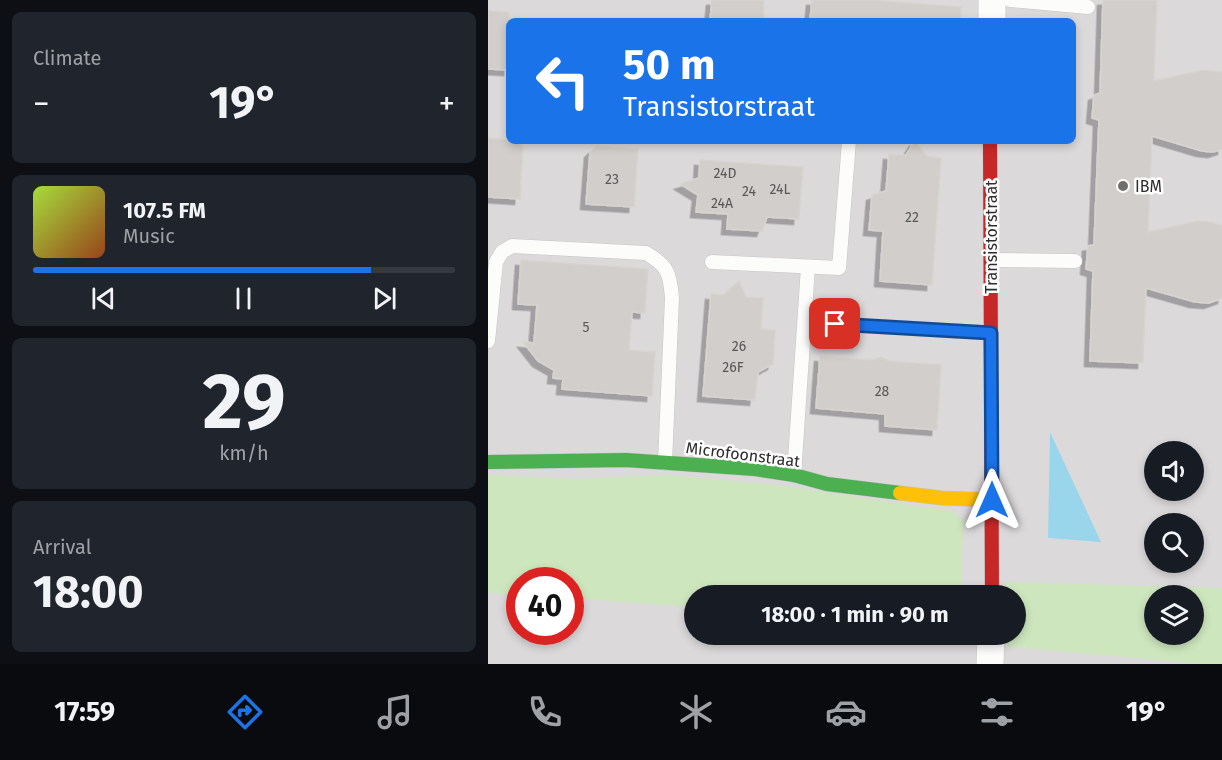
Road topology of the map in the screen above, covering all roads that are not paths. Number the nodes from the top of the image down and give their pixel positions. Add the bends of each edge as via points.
1 (992, 0) edge
2 (1010, 0) edge
3 (1049, 2) edge
4 (1088, 7) dead end
5 (992, 18) edge
6 (849, 144) edge
7 (990, 144) edge
8 (991, 260) junction
9 (1075, 261) dead end
10 (712, 262) dead end
11 (808, 267) junction
12 (835, 324) dead end
13 (991, 333) junction
14 (488, 341) edge
15 (488, 462) edge
16 (665, 462) junction
17 (794, 475) junction
18 (992, 500) junction
19 (992, 585) edge
20 (991, 645) edge
21 (990, 664) edge

1 - 5 street
2 - 3 lane
3 - 4 lane
6 - 11 lane via 839,268
7 - 8 street, Transistorstraat
8 - 9 lane
8 - 13 street, Transistorstraat
10 - 11 lane
11 - 17 lane
12 - 13 lane
13 - 18 street, Transistorstraat
14 - 16 lane via 496,262 512,246 646,253 659,261 670,274 672,298
15 - 16 street, Microfoonstraat
16 - 17 street, Microfoonstraat
17 - 18 street, Microfoonstraat via 827,484
18 - 19 street, Transistorstraat
20 - 21 street

